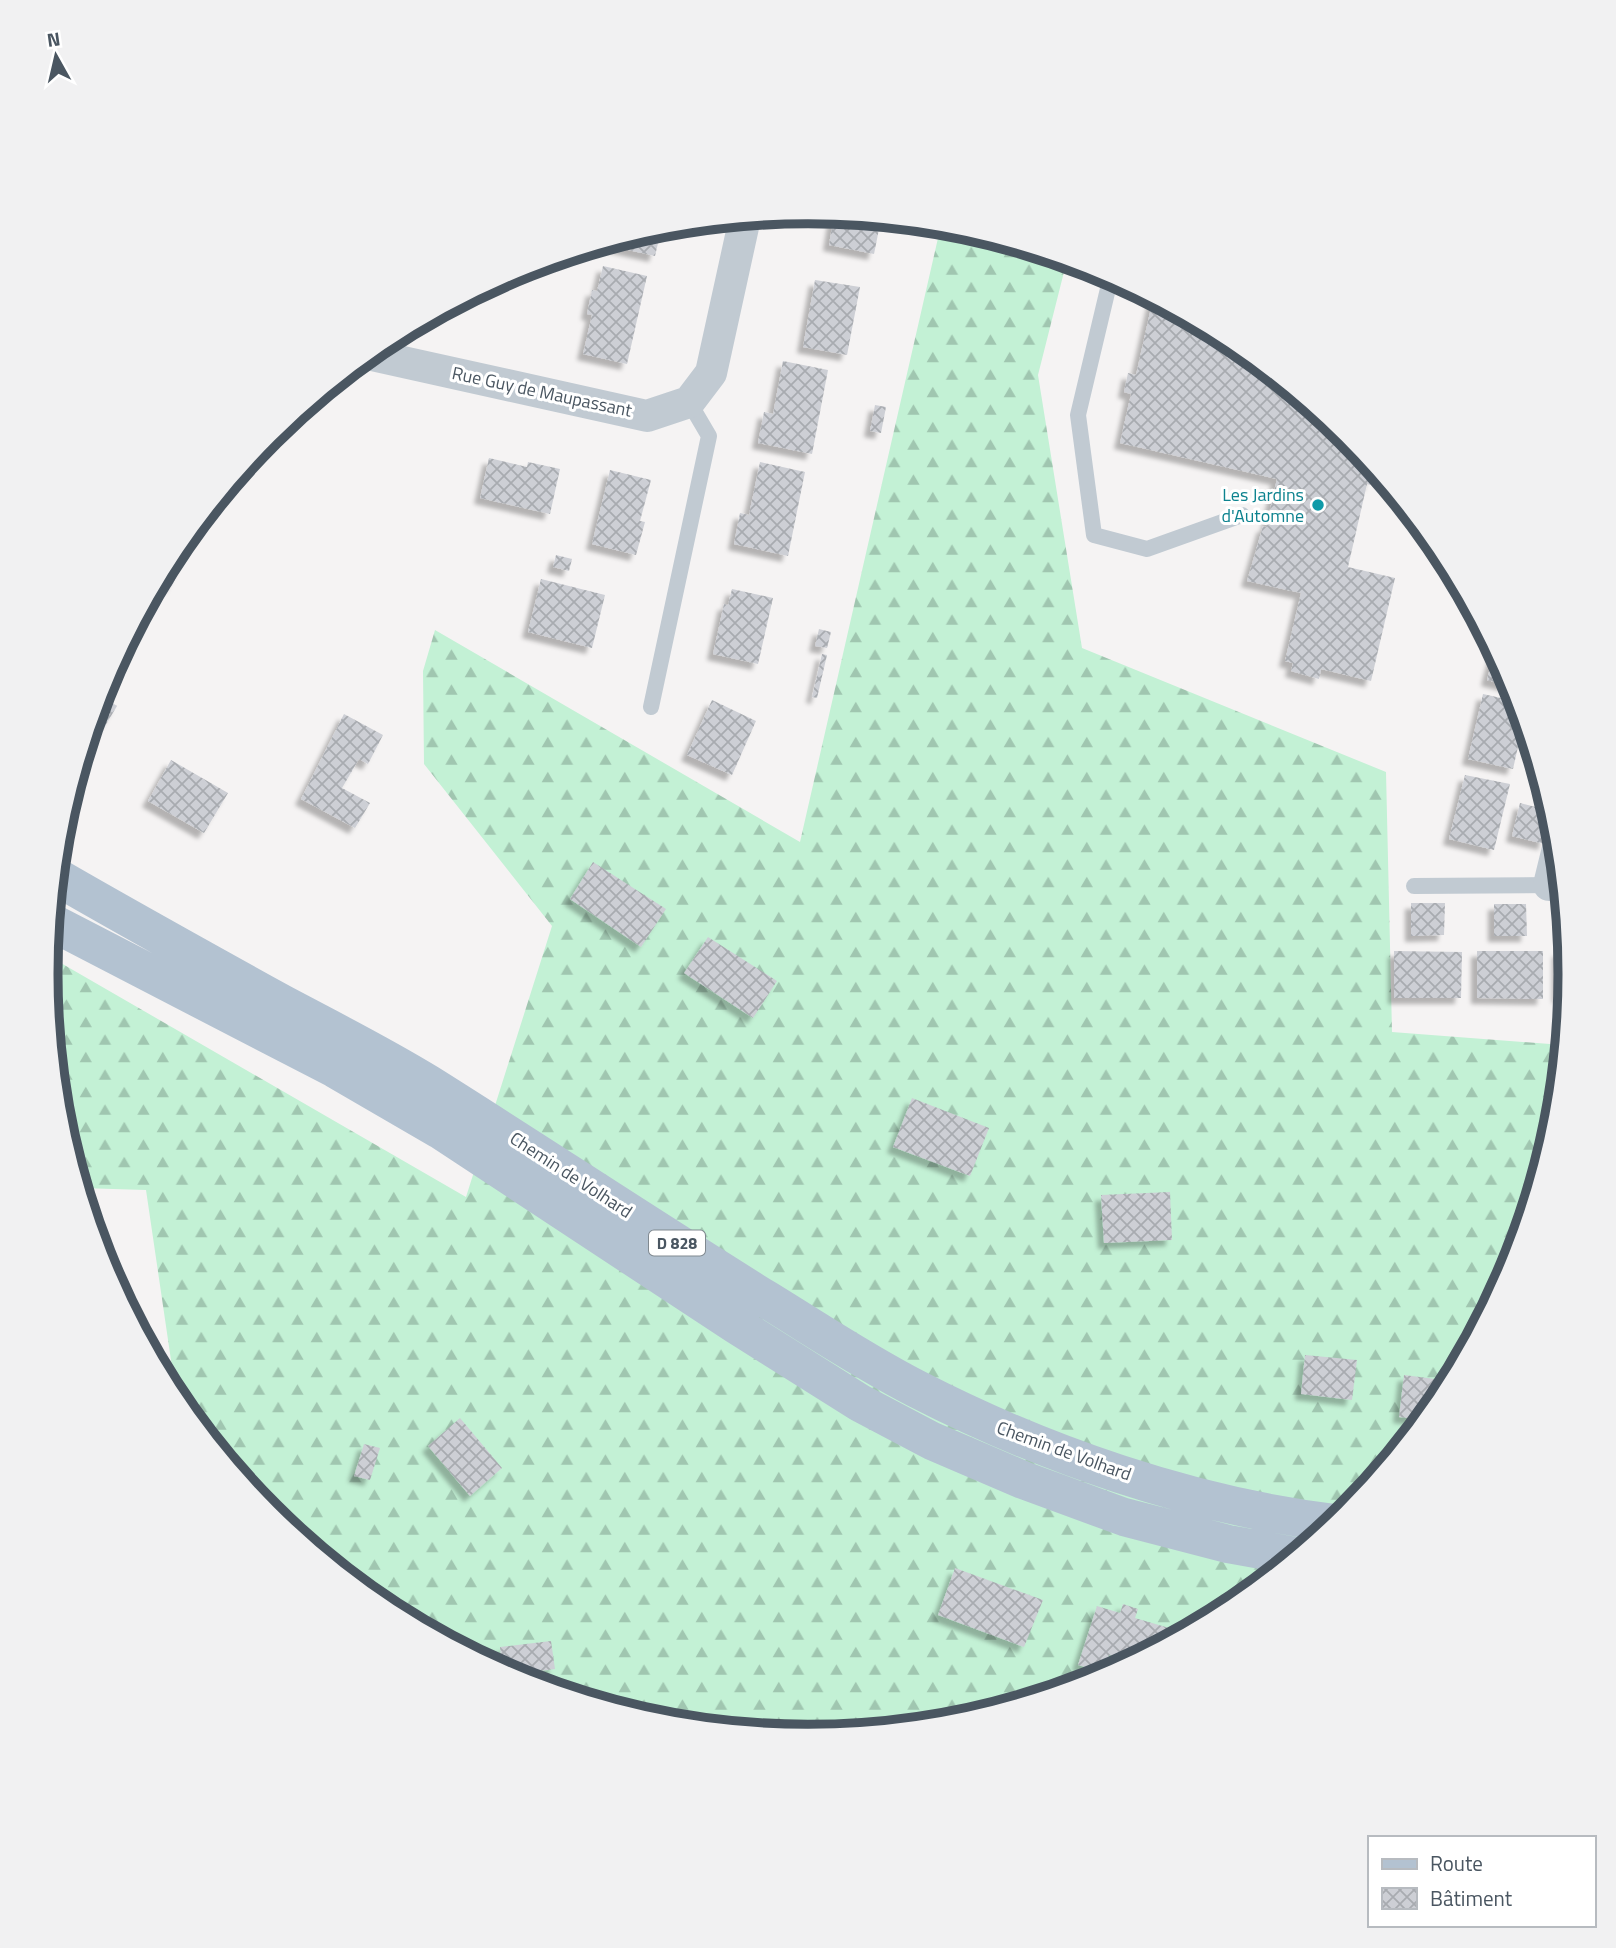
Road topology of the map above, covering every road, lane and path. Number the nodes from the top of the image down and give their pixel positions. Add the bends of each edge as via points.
1 (743, 227) edge
2 (1108, 287) edge
3 (381, 357) edge
4 (688, 402) junction
5 (1242, 515) dead end
6 (651, 707) dead end
7 (63, 881) edge
8 (1553, 885) edge
9 (1414, 886) dead end
10 (59, 926) edge
11 (1321, 1522) edge
12 (1283, 1554) edge

1 - 4 street via 711,373
2 - 5 lane via 1078,415 1094,535 1147,550
3 - 4 street, Rue Guy de Maupassant via 647,416
4 - 6 lane via 709,436
7 - 11 main road, Chemin de Volhard / D 828 via 412,1074 712,1266 915,1388 1090,1464 1201,1497
8 - 9 lane
10 - 12 main road, Chemin de Volhard / D 828 via 335,1069 417,1117 815,1375 932,1441 1124,1517

